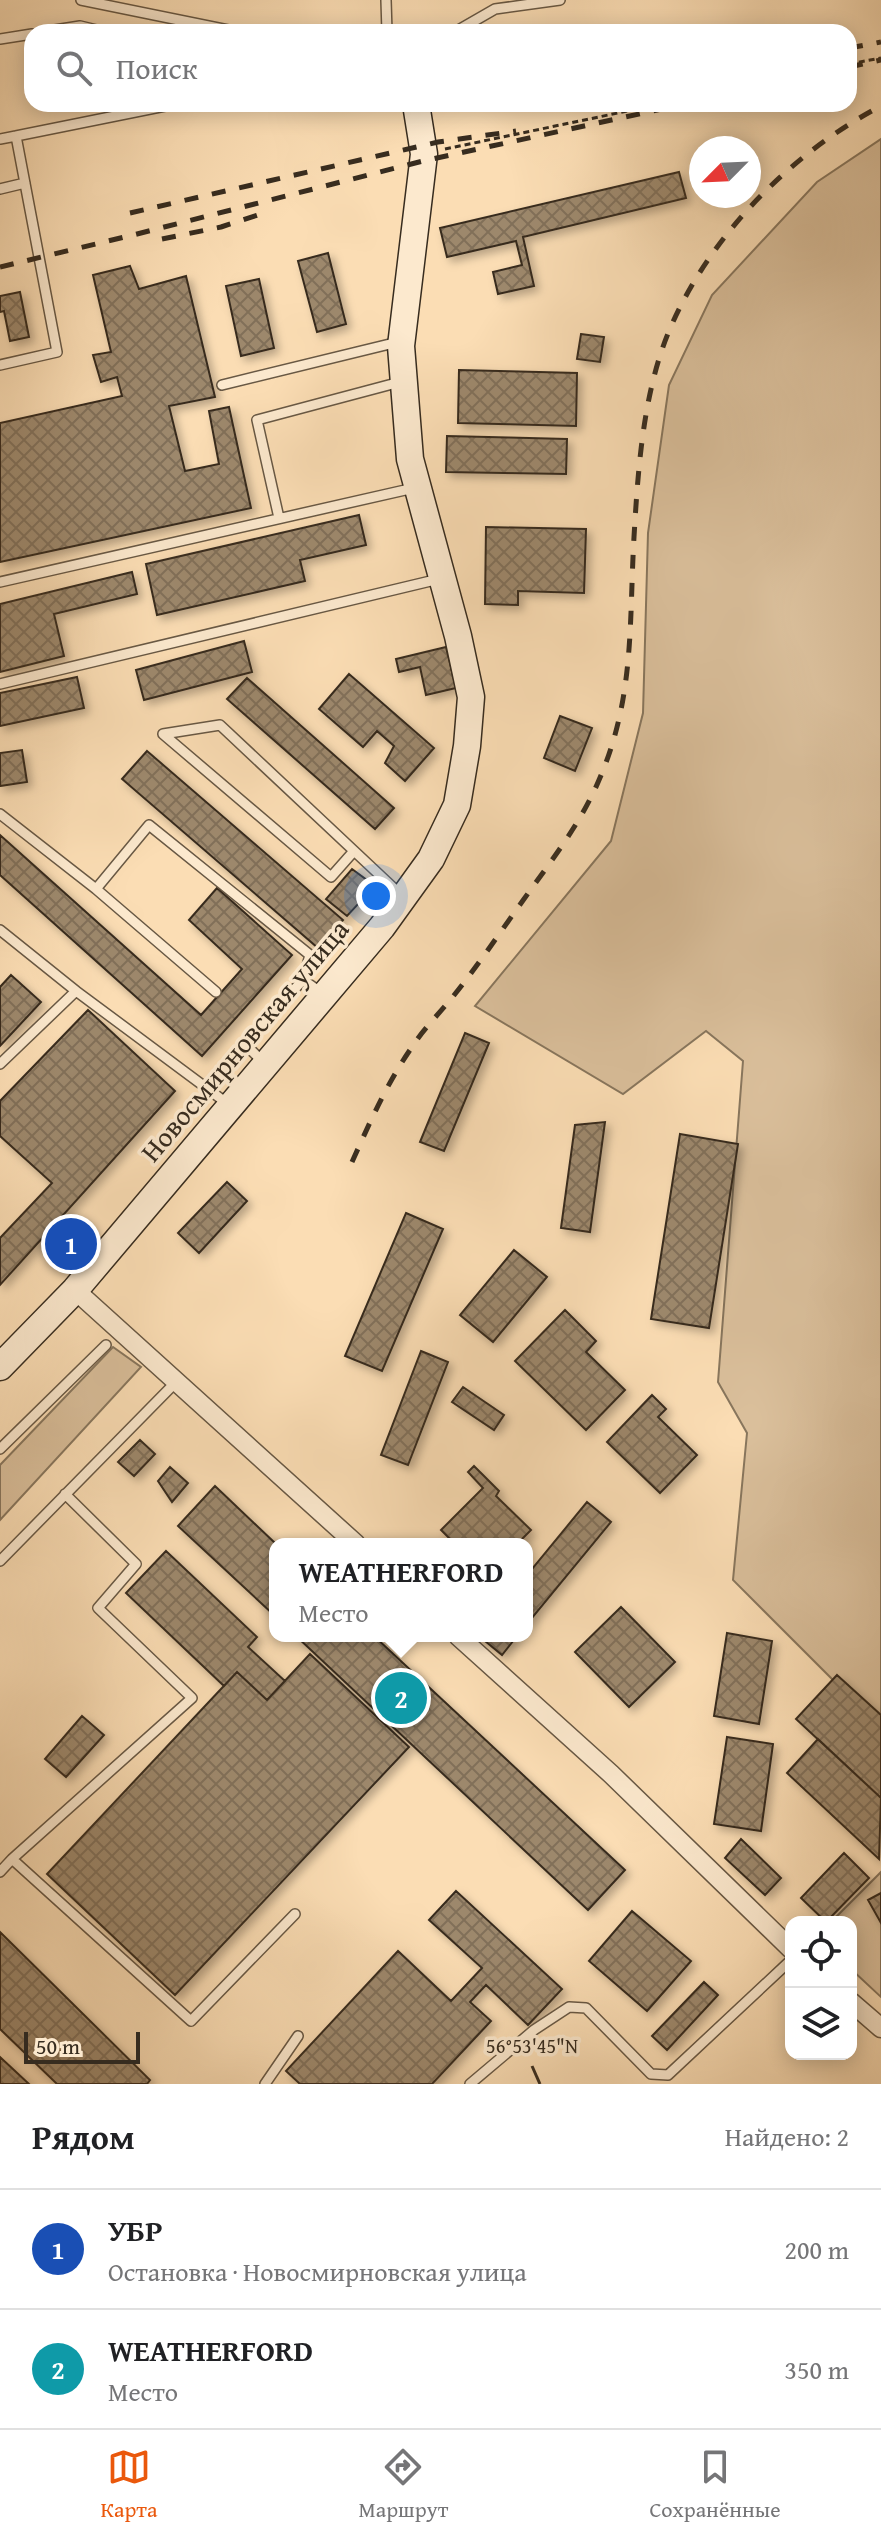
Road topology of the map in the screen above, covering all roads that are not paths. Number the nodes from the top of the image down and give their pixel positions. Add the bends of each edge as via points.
1 (81, 0) edge
2 (386, 0) edge
3 (560, 0) edge
4 (193, 23) joint
5 (198, 24) edge
6 (387, 24) edge
7 (469, 24) edge
8 (24, 35) edge
9 (0, 39) edge
10 (135, 112) edge
11 (417, 112) edge
12 (16, 136) junction
13 (0, 139) edge
14 (25, 183) junction
15 (0, 189) edge
16 (402, 341) junction
17 (0, 365) edge
18 (404, 381) junction
19 (222, 385) dead end
20 (417, 487) junction
21 (279, 518) junction
22 (442, 578) junction
23 (0, 582) edge
24 (0, 684) edge
25 (0, 814) edge
26 (354, 851) junction
27 (96, 889) junction
28 (403, 898) junction
29 (0, 931) edge
30 (314, 987) junction
31 (76, 991) junction
32 (216, 992) dead end
33 (0, 1064) edge
34 (231, 1106) junction
35 (75, 1290) junction
36 (106, 1345) dead end
37 (0, 1367) edge
38 (176, 1382) junction
39 (0, 1449) edge
40 (65, 1494) junction
41 (349, 1538) edge
42 (0, 1561) edge
43 (465, 1642) edge
44 (12, 1859) junction
45 (0, 1872) edge
46 (295, 1914) dead end
47 (785, 1943) edge
48 (785, 1966) edge
49 (857, 2007) edge
50 (881, 2028) edge
51 (298, 2036) dead end
52 (265, 2084) edge
53 (470, 2084) edge

1 - 4 lane
2 - 6 lane
3 - 7 lane via 495,9
4 - 5 lane
8 - 9 lane
10 - 12 lane
11 - 16 street, Новосмирновская улица via 424,154
12 - 13 lane
12 - 14 lane
14 - 15 lane
14 - 17 lane via 57,352
16 - 18 street, Новосмирновская улица
16 - 19 lane
18 - 20 street, Новосмирновская улица
18 - 21 lane via 257,420
20 - 21 lane
20 - 22 street, Новосмирновская улица
21 - 23 lane
22 - 24 lane
22 - 28 street, Новосмирновская улица via 471,697 467,746 457,805 431,859
25 - 27 lane
26 - 26 lane via 220,725 163,734 331,877
26 - 28 lane
27 - 30 lane via 149,825 310,955
27 - 32 lane
28 - 30 street, Новосмирновская улица
29 - 31 lane
30 - 34 street, Новосмирновская улица via 265,1065
31 - 33 lane
31 - 34 lane
34 - 35 street, Новосмирновская улица
35 - 37 street, Новосмирновская улица
35 - 38 street
36 - 39 lane
38 - 40 lane
38 - 41 street
40 - 42 lane
40 - 44 lane via 136,1564 98,1608 192,1698
43 - 47 street via 611,1774
44 - 45 lane
44 - 46 lane via 191,2021
48 - 53 lane via 668,2075 651,2074 586,2008 569,2007
49 - 50 street
51 - 52 lane

